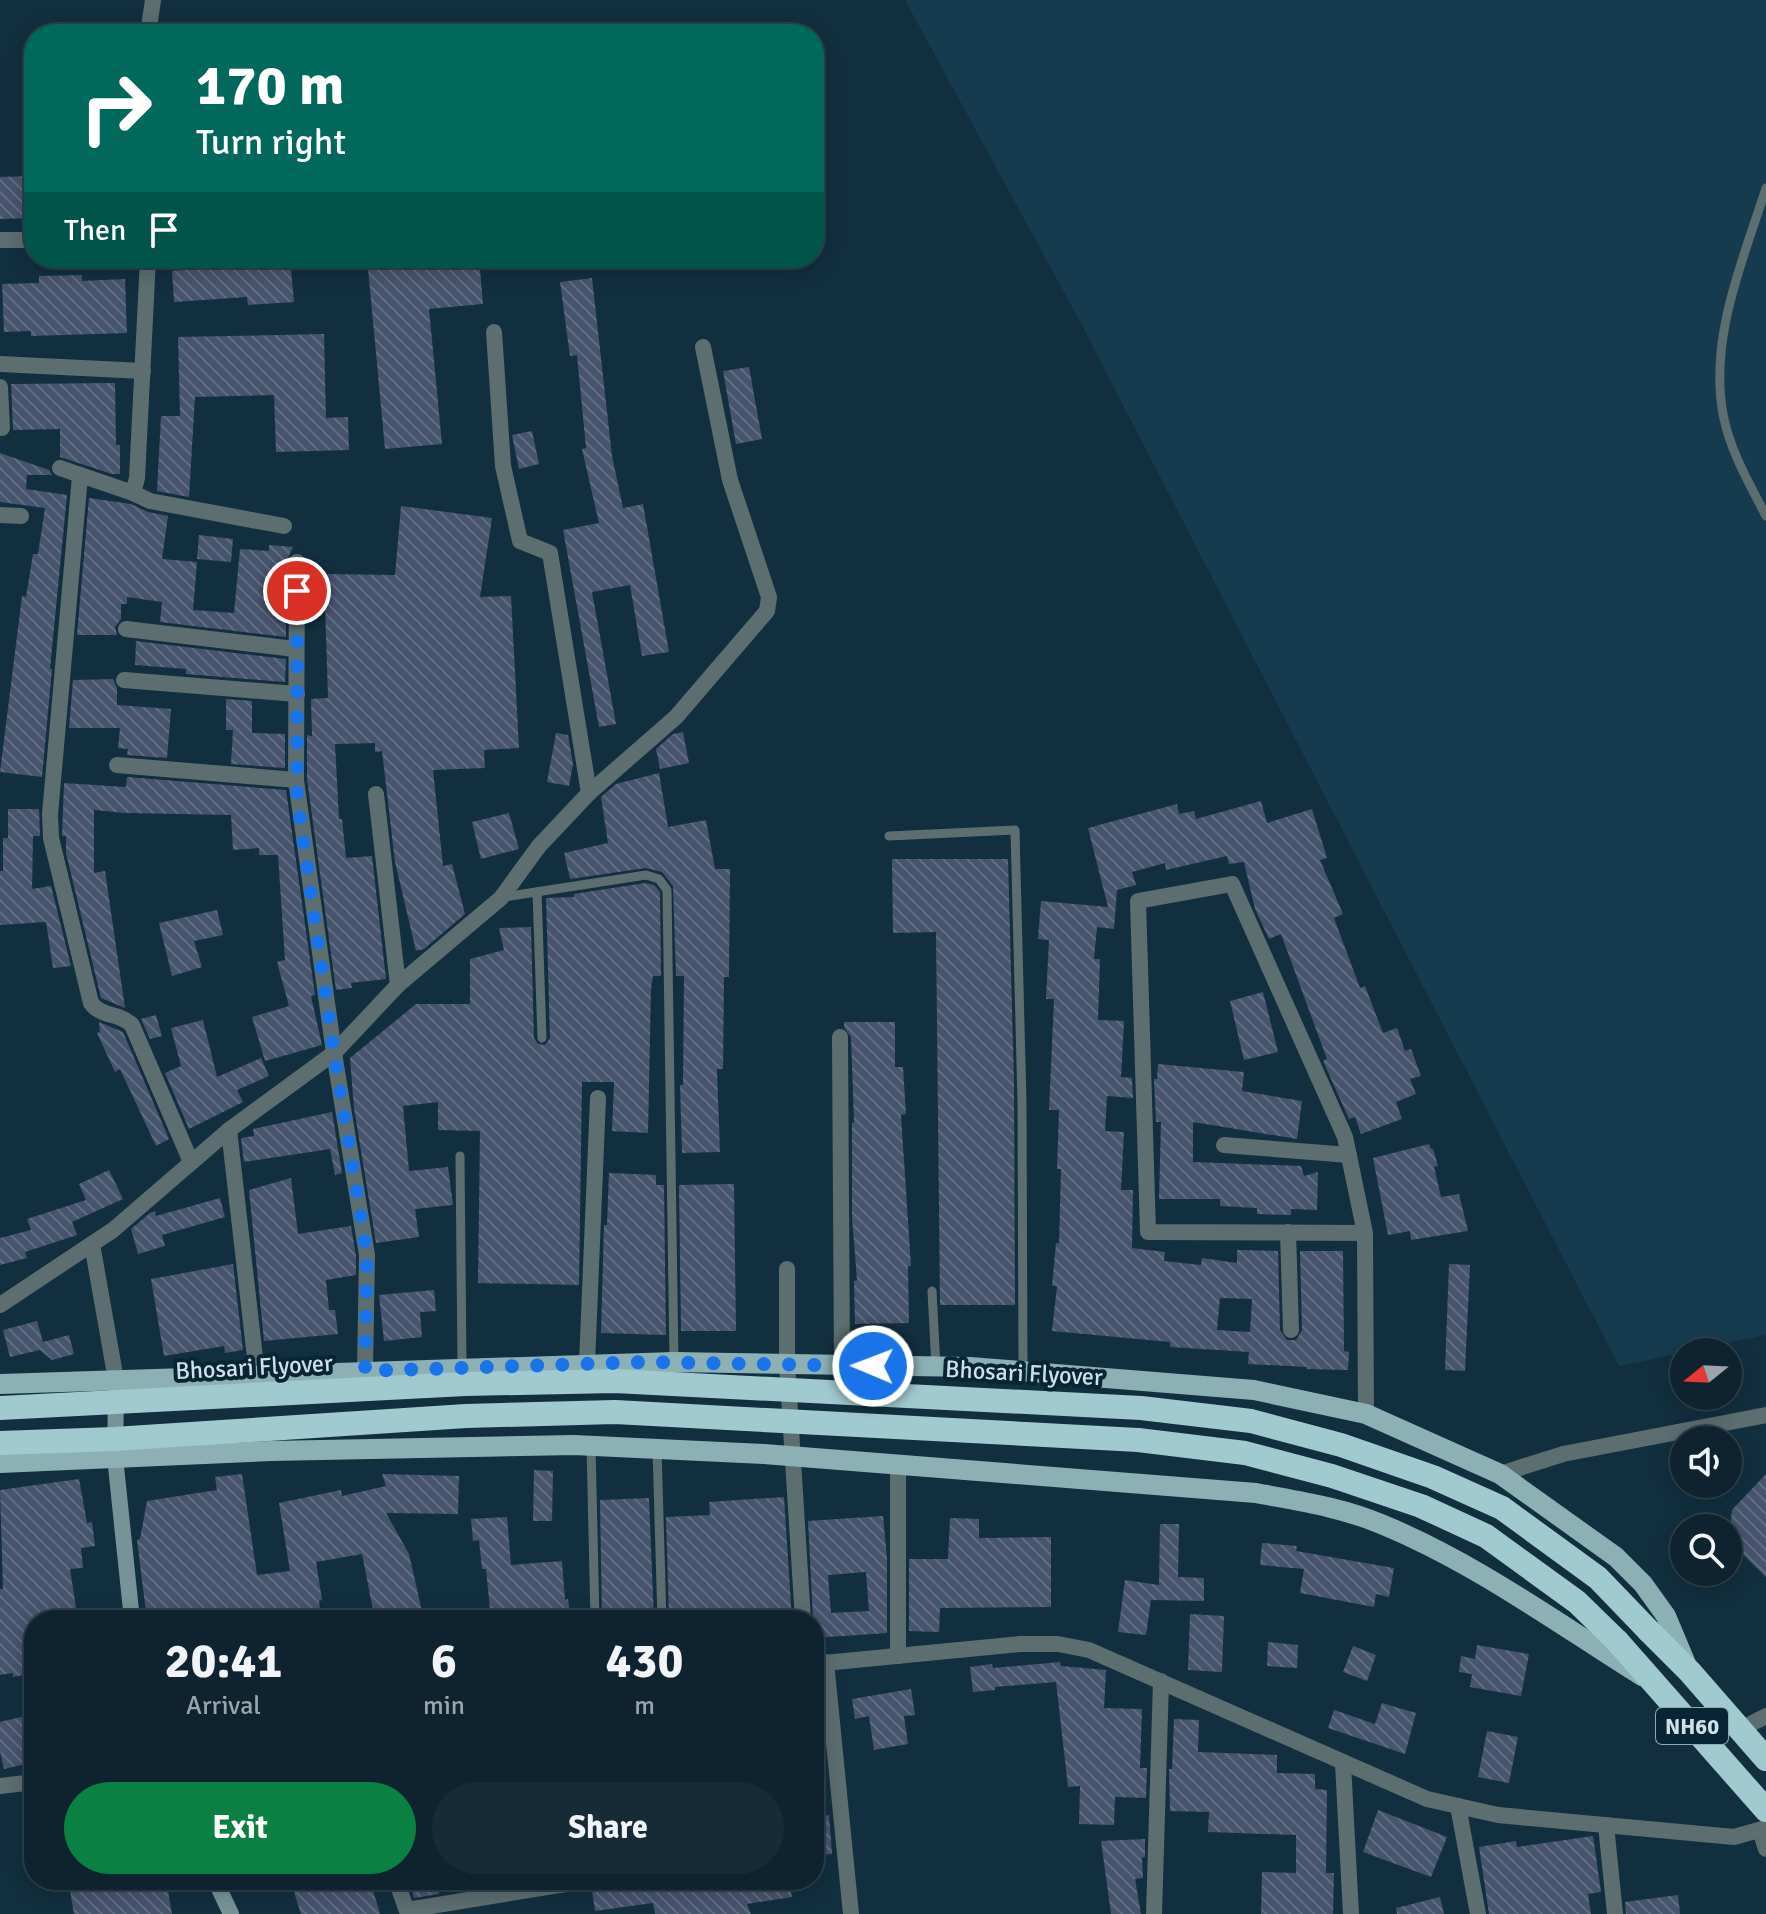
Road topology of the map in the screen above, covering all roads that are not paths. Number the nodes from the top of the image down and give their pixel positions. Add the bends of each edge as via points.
1 (153, 0) edge
2 (150, 24) edge
3 (1766, 188) edge
4 (0, 240) edge
5 (24, 240) edge
6 (148, 268) edge
7 (494, 332) dead end
8 (703, 347) dead end
9 (0, 364) edge
10 (143, 371) junction
11 (0, 387) edge
12 (2, 428) edge
13 (60, 468) dead end
14 (80, 476) junction
15 (133, 493) junction
16 (0, 515) edge
17 (21, 516) dead end
18 (1766, 516) edge
19 (284, 526) dead end
20 (297, 562) dead end
21 (126, 629) dead end
22 (295, 649) junction
23 (124, 680) dead end
24 (297, 694) junction
25 (117, 765) dead end
26 (296, 780) junction
27 (589, 793) junction
28 (376, 794) dead end
29 (889, 836) dead end
30 (537, 892) junction
31 (501, 898) junction
32 (398, 985) junction
33 (840, 1037) dead end
34 (542, 1038) dead end
35 (334, 1053) junction
36 (598, 1098) dead end
37 (229, 1130) junction
38 (1224, 1145) dead end
39 (1349, 1155) junction
40 (460, 1156) dead end
41 (191, 1162) junction
42 (1288, 1232) junction
43 (1365, 1233) junction
44 (92, 1244) junction
45 (787, 1269) dead end
46 (932, 1291) dead end
47 (0, 1305) edge
48 (1291, 1330) dead end
49 (674, 1362) junction
50 (587, 1363) junction
51 (787, 1365) junction
52 (842, 1366) junction
53 (462, 1367) junction
54 (936, 1368) junction
55 (365, 1371) junction
56 (1023, 1372) junction
57 (257, 1375) junction
58 (116, 1380) junction
59 (0, 1384) edge
60 (0, 1408) edge
61 (1366, 1414) junction
62 (1766, 1415) edge
63 (0, 1443) edge
64 (591, 1446) junction
65 (657, 1449) junction
66 (115, 1457) junction
67 (794, 1458) junction
68 (0, 1463) edge
69 (898, 1465) junction
70 (1500, 1474) junction
71 (131, 1610) edge
72 (595, 1610) edge
73 (662, 1610) edge
74 (802, 1610) edge
75 (898, 1656) junction
76 (824, 1663) edge
77 (1690, 1672) junction
78 (1161, 1681) junction
79 (1655, 1684) junction
80 (824, 1695) edge
81 (1766, 1716) edge
82 (1741, 1729) junction
83 (1766, 1759) edge
84 (1343, 1764) junction
85 (24, 1783) edge
86 (0, 1786) edge
87 (1458, 1806) junction
88 (1764, 1823) edge
89 (1606, 1825) junction
90 (1766, 1849) edge
91 (220, 1890) edge
92 (399, 1890) edge
93 (533, 1890) edge
94 (407, 1912) edge
95 (231, 1914) edge
96 (851, 1914) edge
97 (1154, 1914) edge
98 (1351, 1914) edge
99 (1478, 1914) edge
100 (1615, 1914) edge

1 - 2 street
3 - 18 lane via 1729,305 1718,368 1723,416 1737,460
4 - 5 street
6 - 10 street
7 - 27 street via 503,466 520,541 550,553
8 - 27 street via 730,480 769,597 767,611 676,717
9 - 10 street
10 - 15 street
11 - 12 street
13 - 14 street
14 - 15 street
14 - 41 street via 51,838 91,1003 132,1025
15 - 19 street via 150,501
16 - 17 street
20 - 22 street
21 - 22 street
22 - 24 street
23 - 24 street
24 - 26 street
25 - 26 street
26 - 35 street
27 - 31 street via 539,846
28 - 32 street
29 - 56 lane via 1015,830
30 - 31 lane
30 - 34 lane
30 - 49 lane via 646,875 659,879 667,890
31 - 32 street
32 - 35 street
33 - 52 street
35 - 37 street
35 - 55 street via 367,1255
36 - 50 street
37 - 41 street
37 - 57 street
38 - 39 street
39 - 42 street via 1232,884 1138,901 1148,1232
39 - 43 street
40 - 53 lane
41 - 44 street
42 - 43 street
42 - 48 street
43 - 61 street
44 - 47 street
44 - 58 street
45 - 51 street
46 - 54 lane
49 - 50 main road
49 - 51 main road
50 - 53 main road
51 - 52 main road
51 - 67 street
52 - 54 main road
53 - 55 main road
54 - 56 main road
55 - 57 main road
56 - 61 main road via 1254,1390
57 - 58 main road
58 - 59 main road
58 - 66 street
60 - 77 highway, Bhosari Flyover / NH60, bridge via 615,1381 1141,1408 1251,1421 1341,1445 1502,1508 1598,1578
61 - 70 main road
62 - 70 street via 1563,1454
63 - 79 highway, NH60, bridge via 615,1412 969,1429 1245,1453 1421,1506 1486,1536 1577,1602
64 - 65 main road
64 - 66 main road
64 - 72 lane
65 - 67 main road
65 - 73 lane
66 - 68 main road
66 - 71 street
67 - 69 main road
67 - 74 street
69 - 75 street
69 - 79 main road via 1256,1493 1322,1505 1380,1523 1459,1561
70 - 77 main road via 1616,1557 1643,1584 1666,1616
75 - 76 street
75 - 78 street via 1058,1644 1089,1650
77 - 82 highway, NH60
78 - 84 street
78 - 97 street
79 - 88 highway, NH60
80 - 96 street
81 - 82 street
82 - 83 highway, NH60
84 - 87 street via 1427,1799
84 - 98 street
85 - 86 street
87 - 89 street
87 - 99 street
88 - 89 street via 1734,1837
88 - 90 street
89 - 100 street
91 - 95 street
92 - 94 street
93 - 94 street

